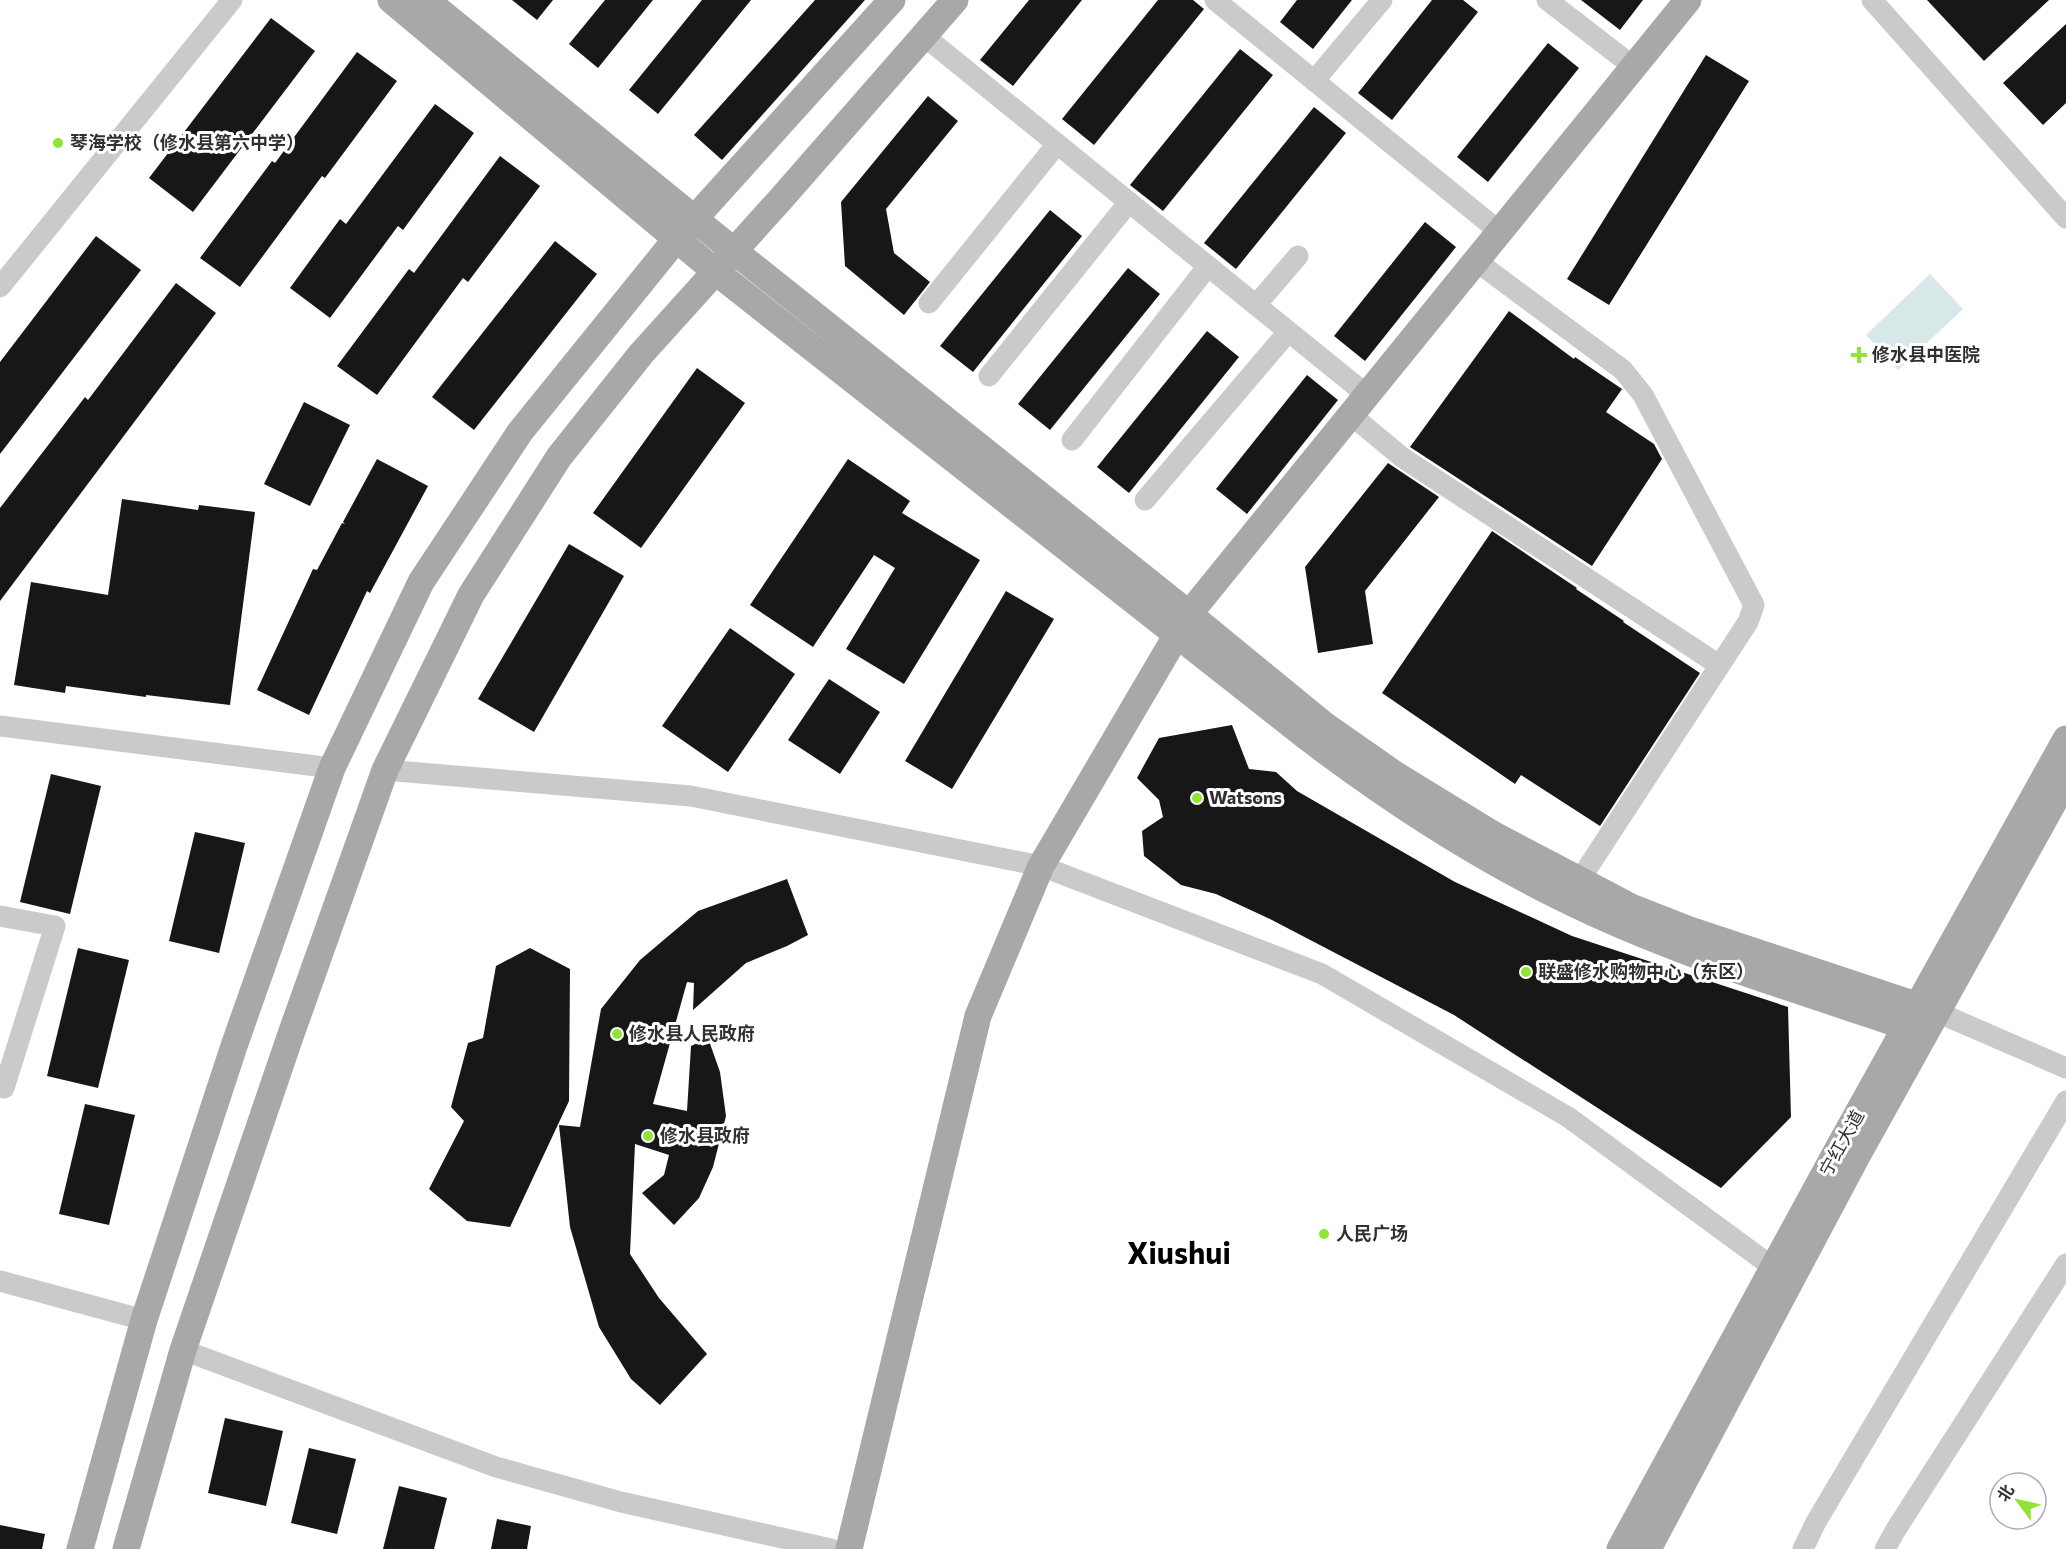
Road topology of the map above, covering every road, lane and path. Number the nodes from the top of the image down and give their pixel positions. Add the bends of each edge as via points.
1 (232, 0) edge
2 (391, 0) edge
3 (426, 0) edge
4 (892, 0) edge
5 (956, 0) edge
6 (1215, 0) edge
7 (1382, 0) edge
8 (1547, 0) edge
9 (1688, 0) edge
10 (1872, 0) edge
11 (924, 36) junction
12 (1634, 67) junction
13 (1314, 81) junction
14 (1057, 144) junction
15 (1129, 202) junction
16 (2066, 218) edge
17 (686, 228) junction
18 (1500, 232) junction
19 (734, 252) junction
20 (1298, 256) dead end
21 (1476, 261) junction
22 (1208, 266) junction
23 (716, 272) junction
24 (0, 286) edge
25 (929, 303) dead end
26 (1256, 305) junction
27 (1288, 332) junction
28 (989, 376) dead end
29 (1359, 405) junction
30 (1072, 440) dead end
31 (1145, 501) dead end
32 (1183, 624) junction
33 (1719, 666) junction
34 (0, 726) edge
35 (2066, 739) edge
36 (332, 768) junction
37 (385, 770) junction
38 (2066, 780) edge
39 (1041, 866) junction
40 (1570, 889) junction
41 (0, 916) edge
42 (1922, 1019) junction
43 (2066, 1068) edge
44 (0, 1087) edge
45 (2066, 1101) edge
46 (2066, 1264) edge
47 (1774, 1268) junction
48 (0, 1281) edge
49 (144, 1320) junction
50 (183, 1350) junction
51 (80, 1549) edge
52 (126, 1549) edge
53 (831, 1549) edge
54 (849, 1549) edge
55 (1620, 1549) edge
56 (1648, 1549) edge
57 (1803, 1549) edge
58 (1885, 1549) edge

1 - 24 street
2 - 17 main road
3 - 17 main road
4 - 17 main road
5 - 11 main road
6 - 13 street
7 - 13 street
8 - 12 street
9 - 12 main road
10 - 16 street
11 - 14 street
11 - 19 main road
12 - 18 main road
13 - 18 street
14 - 15 street
14 - 25 street
15 - 22 street
15 - 28 street
17 - 19 main road
17 - 23 main road
17 - 36 main road via 520,432 421,582
18 - 21 main road
19 - 23 main road
19 - 32 main road
20 - 26 street
21 - 29 main road
21 - 33 street via 1623,370 1643,395 1754,604 1748,622
22 - 26 street
22 - 30 street
23 - 32 main road
23 - 37 main road via 640,354 559,457 471,595
26 - 27 street
27 - 29 street
27 - 31 street
29 - 32 main road
29 - 33 street via 1403,458
32 - 39 main road
32 - 40 main road via 1396,775 1494,835
33 - 40 street
34 - 36 street
35 - 42 main road, 宁红大道
36 - 49 main road via 234,1046
37 - 39 street via 691,796
37 - 50 main road
38 - 42 main road, 宁红大道
39 - 47 street via 1322,974 1568,1117
39 - 54 main road via 978,1016
40 - 42 main road via 1631,907
41 - 44 street via 55,926 4,1088
42 - 43 street
42 - 47 main road, 宁红大道
42 - 56 main road, 宁红大道 via 1857,1156
45 - 57 street
46 - 58 street
47 - 55 main road, 宁红大道
48 - 49 street
49 - 51 main road
50 - 52 main road
50 - 53 street via 496,1467 621,1502

